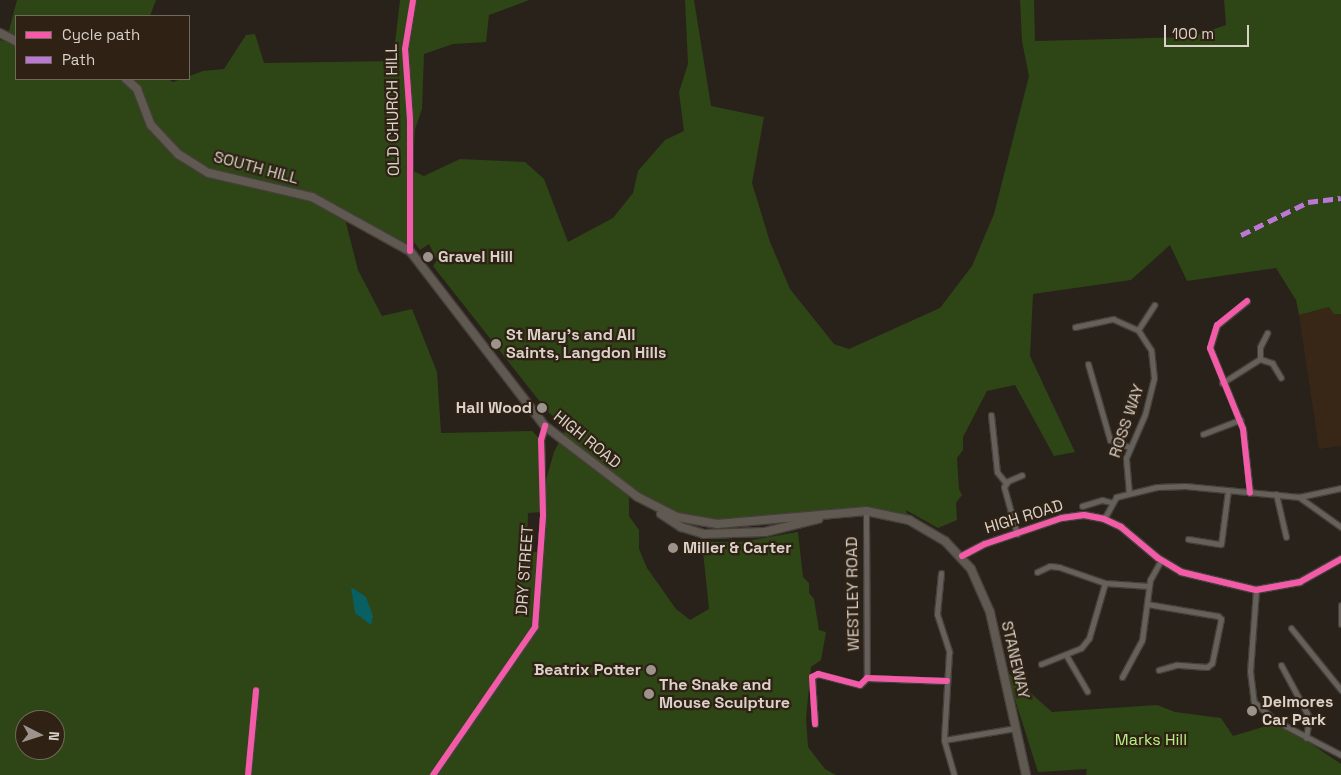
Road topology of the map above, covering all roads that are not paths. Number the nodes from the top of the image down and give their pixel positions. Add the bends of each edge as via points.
1 (413, 0) edge
2 (0, 33) edge
3 (15, 40) edge
4 (127, 80) edge
5 (410, 251) junction
6 (1247, 301) dead end
7 (1154, 305) dead end
8 (1075, 327) dead end
9 (1138, 330) junction
10 (1267, 333) dead end
11 (1260, 360) junction
12 (1088, 364) dead end
13 (1282, 378) dead end
14 (1222, 383) junction
15 (991, 415) dead end
16 (1240, 420) junction
17 (545, 426) junction
18 (1203, 434) dead end
19 (1129, 447) junction
20 (1022, 475) dead end
21 (1006, 483) junction
22 (1341, 488) edge
23 (1228, 490) junction
24 (1129, 493) junction
25 (1250, 493) junction
26 (1276, 494) junction
27 (1299, 497) junction
28 (1110, 502) junction
29 (1082, 506) dead end
30 (866, 511) junction
31 (1104, 519) junction
32 (1341, 527) edge
33 (1017, 534) junction
34 (1286, 537) dead end
35 (1188, 539) dead end
36 (962, 556) junction
37 (1161, 560) junction
38 (1341, 560) edge
39 (1037, 572) dead end
40 (941, 573) dead end
41 (1105, 583) junction
42 (1149, 586) junction
43 (1256, 590) junction
44 (1147, 604) junction
45 (1341, 605) edge
46 (1341, 624) edge
47 (1291, 628) dead end
48 (1066, 655) junction
49 (1040, 664) dead end
50 (1281, 665) dead end
51 (1159, 670) dead end
52 (1122, 677) dead end
53 (867, 678) junction
54 (947, 681) junction
55 (256, 690) dead end
56 (1341, 690) edge
57 (1087, 691) dead end
58 (815, 724) dead end
59 (1016, 728) junction
60 (1306, 738) junction
61 (944, 740) junction
62 (1341, 755) edge
63 (248, 775) edge
64 (433, 775) edge
65 (954, 775) edge
66 (1026, 775) edge

1 - 5 street, OLD CHURCH HILL via 405,49 410,120
2 - 3 main road
4 - 5 main road, SOUTH HILL via 138,90 151,125 178,154 209,172 312,197
5 - 17 main road, HIGH ROAD
6 - 14 street via 1222,320 1213,333 1211,354
7 - 9 street
8 - 9 street via 1113,319
9 - 19 street, ROSS WAY via 1150,350 1154,378 1142,420
10 - 11 street via 1260,347
11 - 13 street via 1272,363
11 - 14 street
12 - 19 street via 1110,440
14 - 16 street
15 - 21 street via 997,470
16 - 18 street
16 - 25 street via 1246,440
17 - 30 main road, HIGH ROAD via 644,500 677,517 717,524
17 - 64 street, DRY STREET via 541,440 543,515 535,627
19 - 24 street, ROSS WAY via 1125,468
20 - 21 street
21 - 33 street via 1005,493
22 - 27 street
23 - 24 street via 1176,486
23 - 25 street
23 - 35 street via 1221,544
24 - 28 street
25 - 26 street
26 - 27 street
26 - 34 street
27 - 32 street
28 - 29 street via 1102,500
28 - 31 street
30 - 36 main road, HIGH ROAD via 909,520 941,538
30 - 53 street, WESTLEY ROAD
31 - 33 street, HIGH ROAD via 1067,517
31 - 37 street, HIGH ROAD via 1125,530
33 - 36 street, HIGH ROAD via 979,546
36 - 59 main road, STANEWAY via 990,612
37 - 42 street
37 - 43 street, HIGH ROAD via 1197,578
38 - 43 street, HIGH ROAD via 1300,582
39 - 41 street via 1050,566 1059,567
40 - 54 street via 937,614 949,652
41 - 42 street
41 - 48 street via 1089,638 1081,648
42 - 44 street
43 - 60 street via 1251,695 1266,714
44 - 51 street via 1218,616 1221,620 1212,662 1208,666 1176,665
44 - 52 street via 1142,640
45 - 46 street
47 - 56 street
48 - 49 street
48 - 57 street
50 - 60 street via 1310,717
53 - 54 street
53 - 58 street via 860,685 818,674 812,677
54 - 61 street
55 - 63 street
59 - 61 street
59 - 66 main road, STANEWAY
60 - 62 street
61 - 65 street

